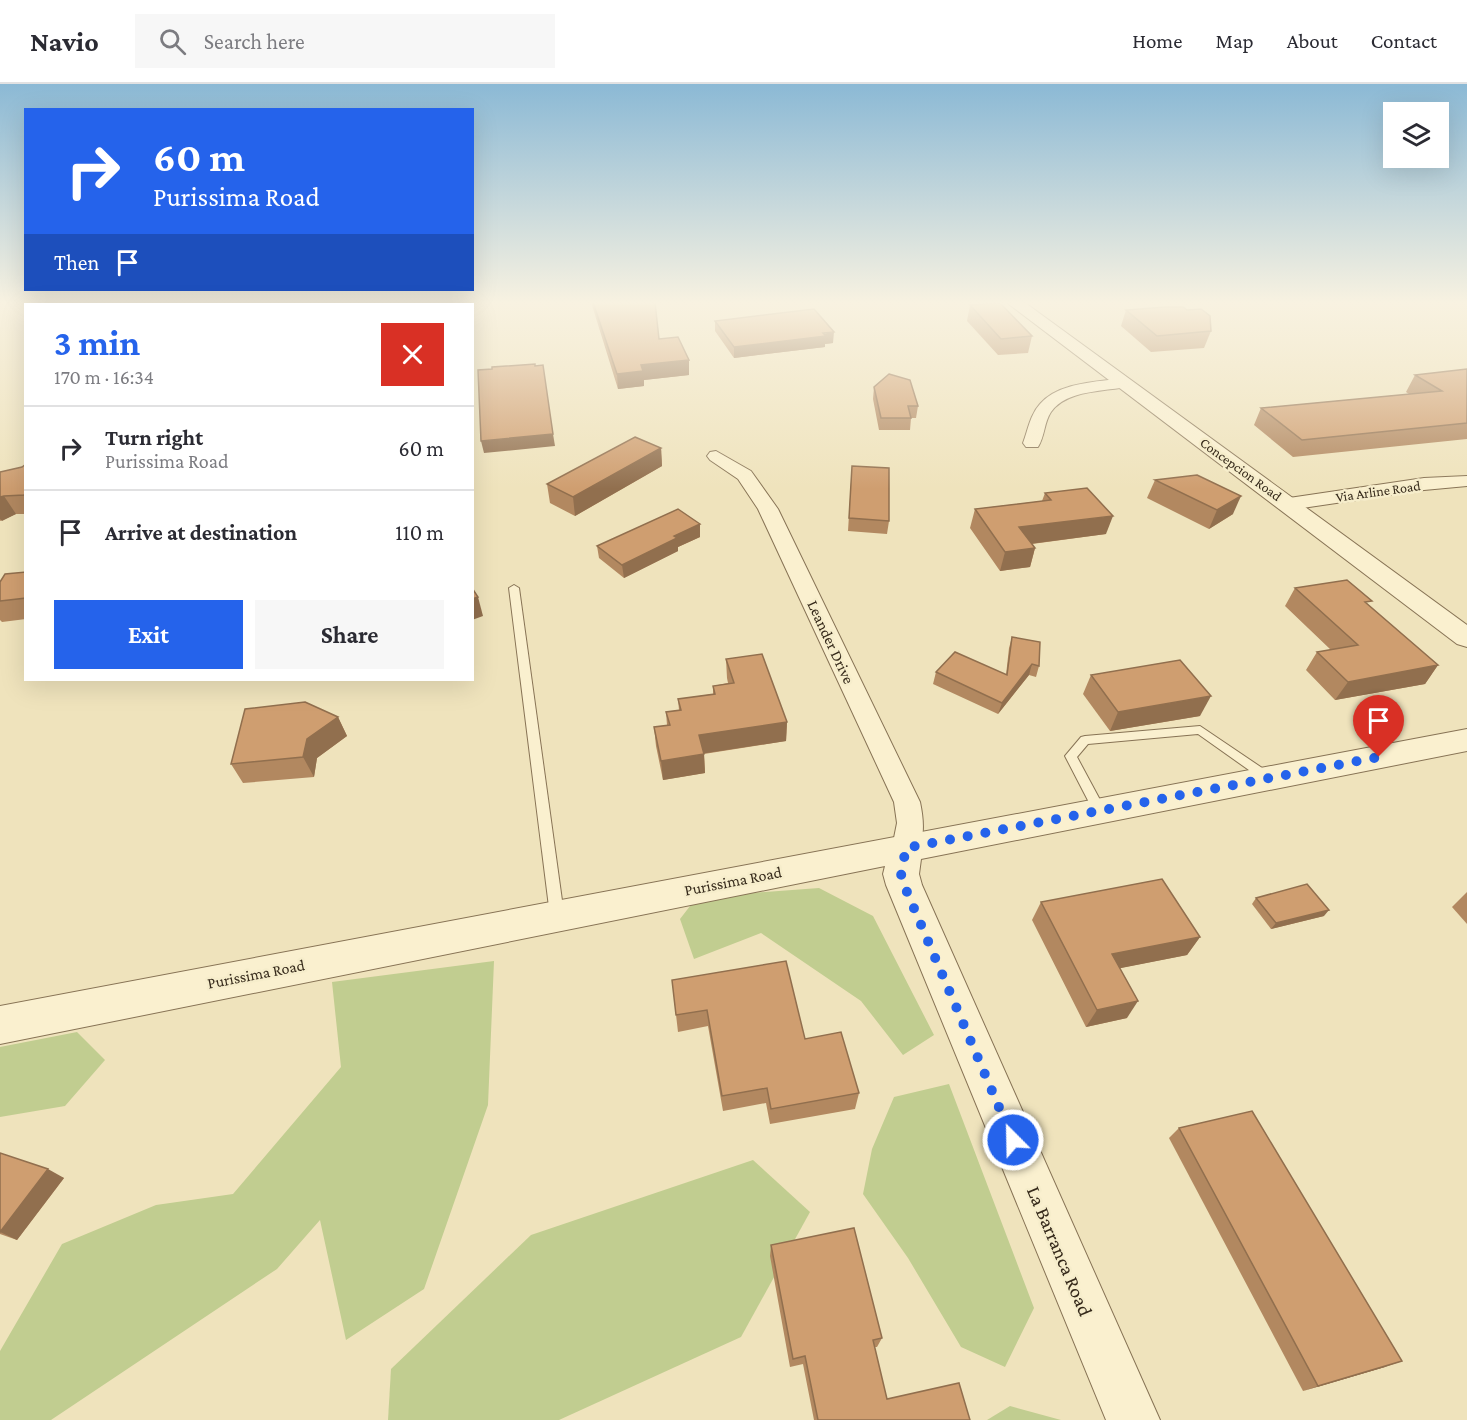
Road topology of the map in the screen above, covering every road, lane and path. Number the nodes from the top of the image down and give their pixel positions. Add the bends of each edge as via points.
1 (1099, 364) edge
2 (1124, 383) junction
3 (1032, 443) dead end
4 (716, 456) dead end
5 (1467, 481) edge
6 (1289, 504) junction
7 (514, 588) dead end
8 (1467, 638) edge
9 (1467, 740) edge
10 (1269, 778) junction
11 (1100, 811) junction
12 (906, 848) junction
13 (557, 915) junction
14 (0, 1025) edge
15 (1133, 1420) edge

1 - 2 street, Concepcion Road
2 - 3 street via 1059,398 1047,406
2 - 6 street, Concepcion Road
4 - 12 street, Leander Drive via 745,475 768,509 907,802 911,823
5 - 6 street, Via Arline Road
6 - 8 street, Concepcion Road
7 - 13 lane
9 - 10 street, Purissima Road
10 - 11 street, Purissima Road
10 - 11 lane via 1200,730 1085,740 1071,756
11 - 12 street, Purissima Road
12 - 13 street, Purissima Road
12 - 15 street, La Barranca Road via 901,874 904,885
13 - 14 street, Purissima Road

